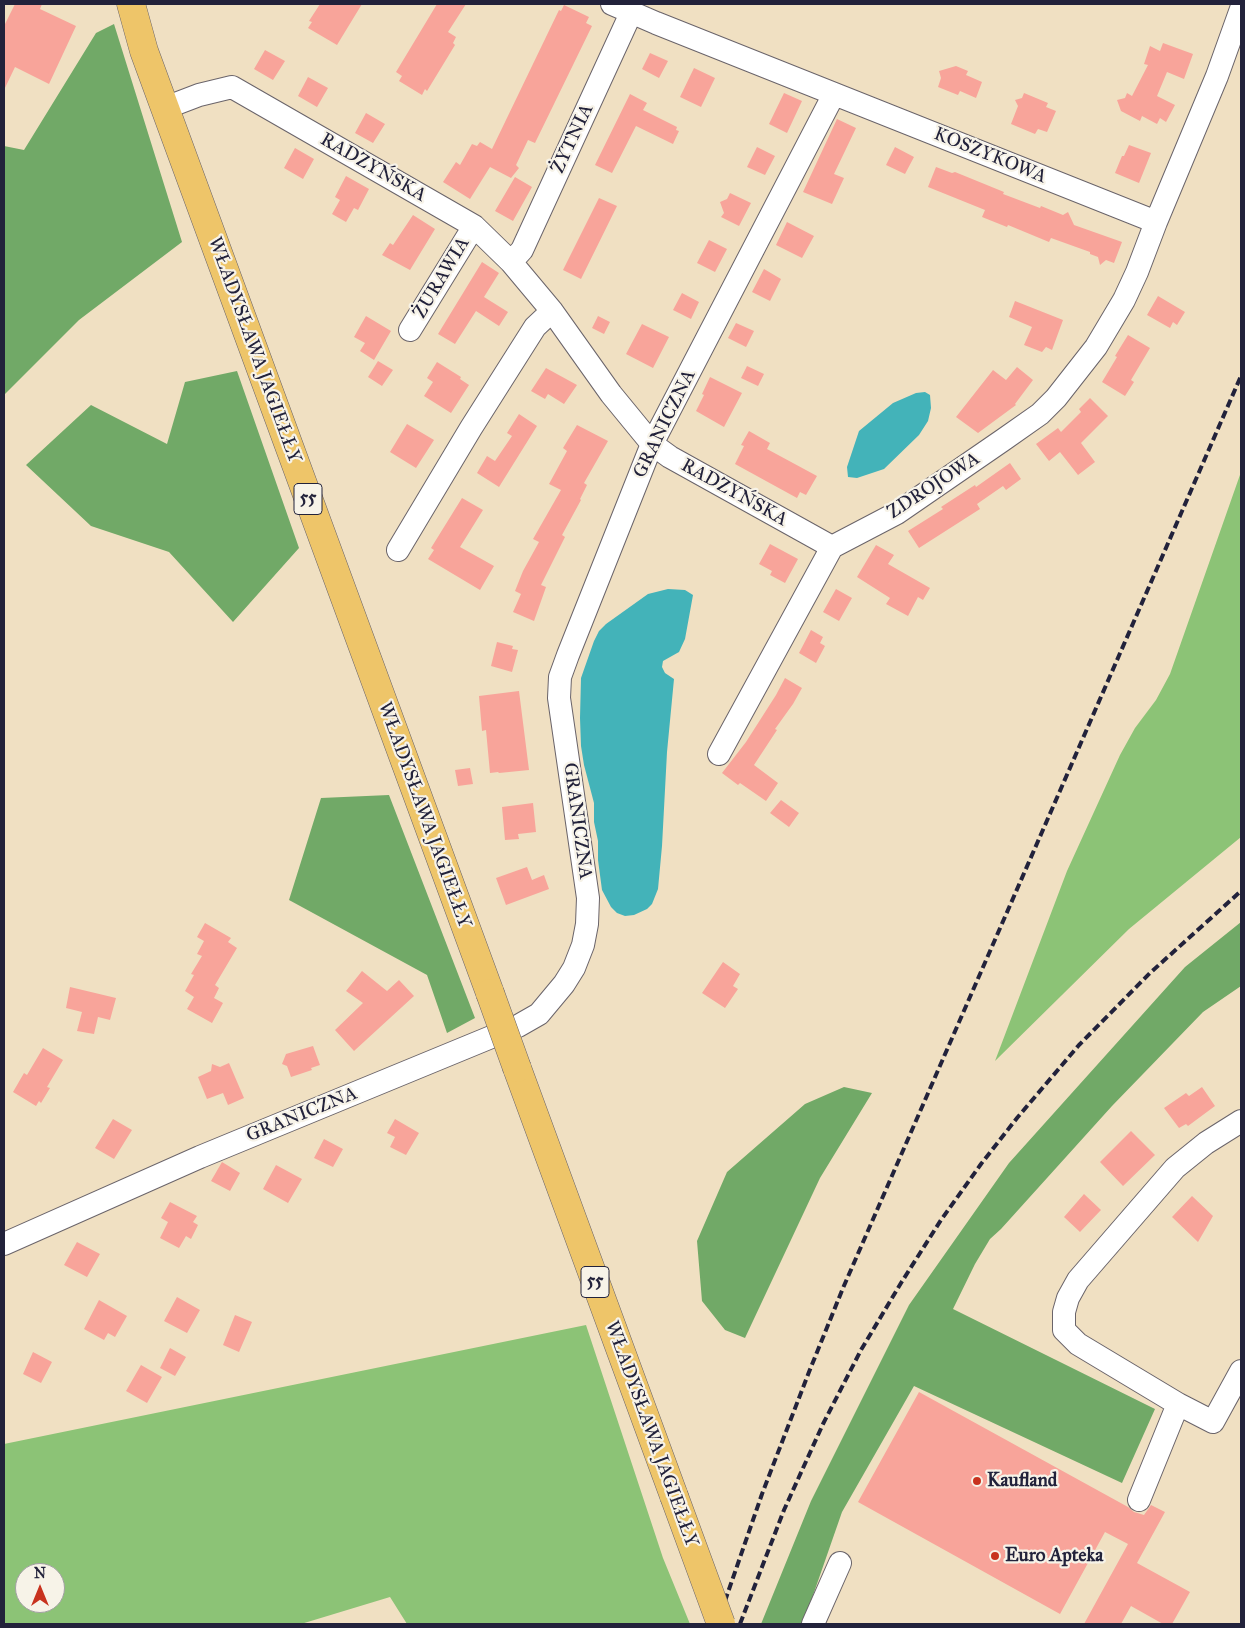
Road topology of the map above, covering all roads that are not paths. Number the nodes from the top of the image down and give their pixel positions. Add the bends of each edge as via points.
1 (131, 4) edge
2 (621, 8) edge
3 (1241, 9) edge
4 (834, 94) junction
5 (165, 108) junction
6 (1156, 222) junction
7 (474, 226) junction
8 (511, 262) junction
9 (552, 311) junction
10 (410, 330) dead end
11 (652, 444) junction
12 (832, 546) junction
13 (398, 550) dead end
14 (719, 754) dead end
15 (1241, 1121) edge
16 (4, 1244) edge
17 (1241, 1371) edge
18 (1178, 1404) junction
19 (1139, 1500) dead end
20 (840, 1563) dead end
21 (721, 1624) edge
22 (813, 1624) edge

1 - 5 main road, WŁADYSŁAWA JAGIEŁŁY / 55
2 - 4 street, KOSZYKOWA
2 - 8 street, ŻYTNIA via 522,250
3 - 6 street via 1217,76
4 - 6 street, KOSZYKOWA
4 - 11 street, GRANICZNA
5 - 7 street, RADZYŃSKA via 232,87
5 - 21 main road, WŁADYSŁAWA JAGIEŁŁY / 55, bridge
6 - 12 street, ZDROJOWA via 1124,300 1096,347 1056,398 1040,414 897,512
7 - 8 street, RADZYŃSKA
7 - 10 street, ŻURAWIA
8 - 9 street, RADZYŃSKA
9 - 11 street, RADZYŃSKA via 611,394
9 - 13 street via 535,327
11 - 12 street, RADZYŃSKA via 670,458
11 - 16 street, GRANICZNA via 560,677 559,698 588,898 583,944 574,968 549,1003 518,1026 200,1157
12 - 14 street
15 - 18 street via 1206,1142 1175,1168 1078,1280 1064,1312 1064,1330 1078,1344
17 - 18 street via 1213,1422
18 - 19 street
20 - 22 street

